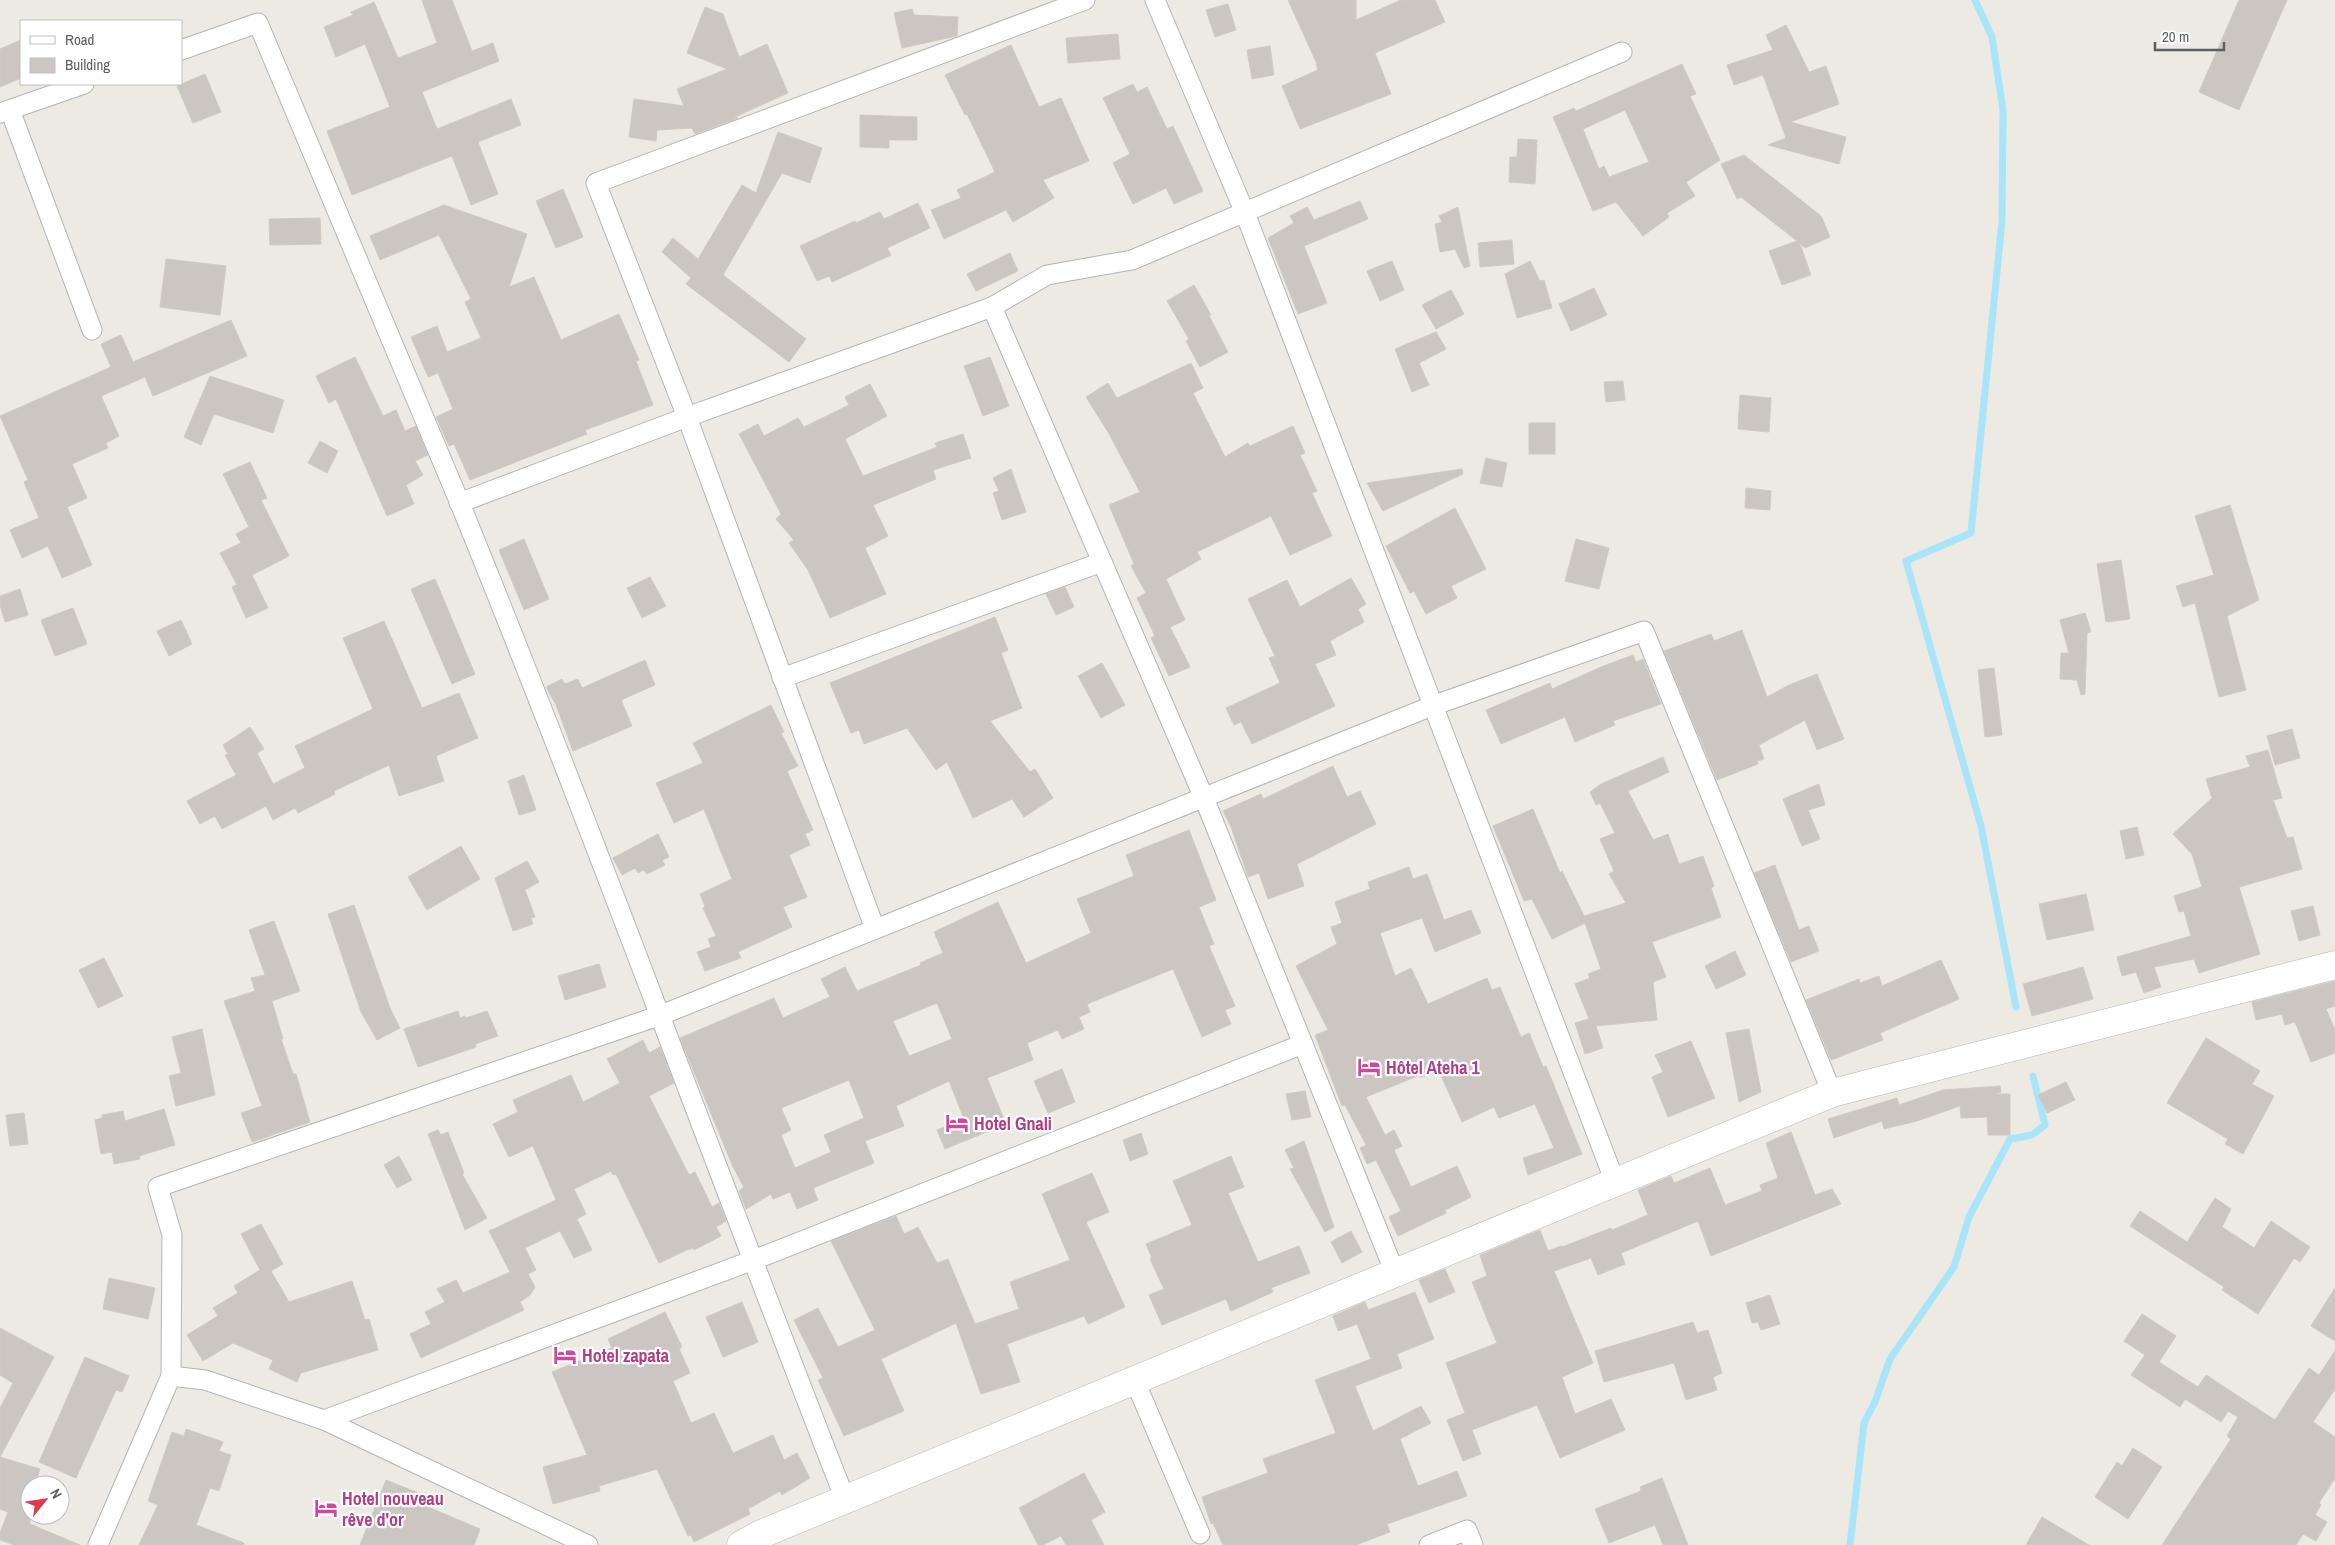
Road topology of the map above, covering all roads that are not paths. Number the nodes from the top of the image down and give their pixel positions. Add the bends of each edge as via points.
1 (1085, 0) edge
2 (1155, 0) edge
3 (182, 50) edge
4 (1622, 52) dead end
5 (81, 85) edge
6 (5, 111) edge
7 (1245, 213) junction
8 (992, 307) junction
9 (92, 330) dead end
10 (687, 417) junction
11 (459, 503) junction
12 (1102, 562) junction
13 (782, 678) junction
14 (1432, 706) junction
15 (1204, 798) junction
16 (875, 929) junction
17 (2335, 965) edge
18 (661, 1015) junction
19 (1303, 1044) junction
20 (1832, 1093) junction
21 (1615, 1182) junction
22 (752, 1261) junction
23 (1395, 1273) junction
24 (171, 1376) junction
25 (1135, 1381) junction
26 (324, 1420) junction
27 (845, 1499) junction
28 (1200, 1541) edge
29 (98, 1545) edge
30 (588, 1545) edge
31 (741, 1545) edge
32 (1429, 1545) edge
33 (1473, 1545) edge

1 - 10 street via 596,183
2 - 7 street
3 - 11 street via 258,22
4 - 7 street
5 - 6 street
6 - 9 street
7 - 8 street via 1132,260 1047,275
7 - 14 street
8 - 10 street
8 - 12 street
10 - 11 street
10 - 13 street
11 - 18 street
12 - 13 street
12 - 15 street
13 - 16 street
14 - 15 street
14 - 20 street via 1644,631
14 - 21 street
15 - 16 street
15 - 19 street
16 - 18 street
17 - 20 street
18 - 22 street
18 - 24 street via 158,1187 172,1235
19 - 22 street
19 - 23 street
20 - 21 street
21 - 23 street
22 - 26 street
22 - 27 street
23 - 25 street
24 - 26 street via 205,1380
24 - 29 street
25 - 27 street
25 - 28 street
26 - 30 street
27 - 31 street
32 - 33 street via 1467,1530

